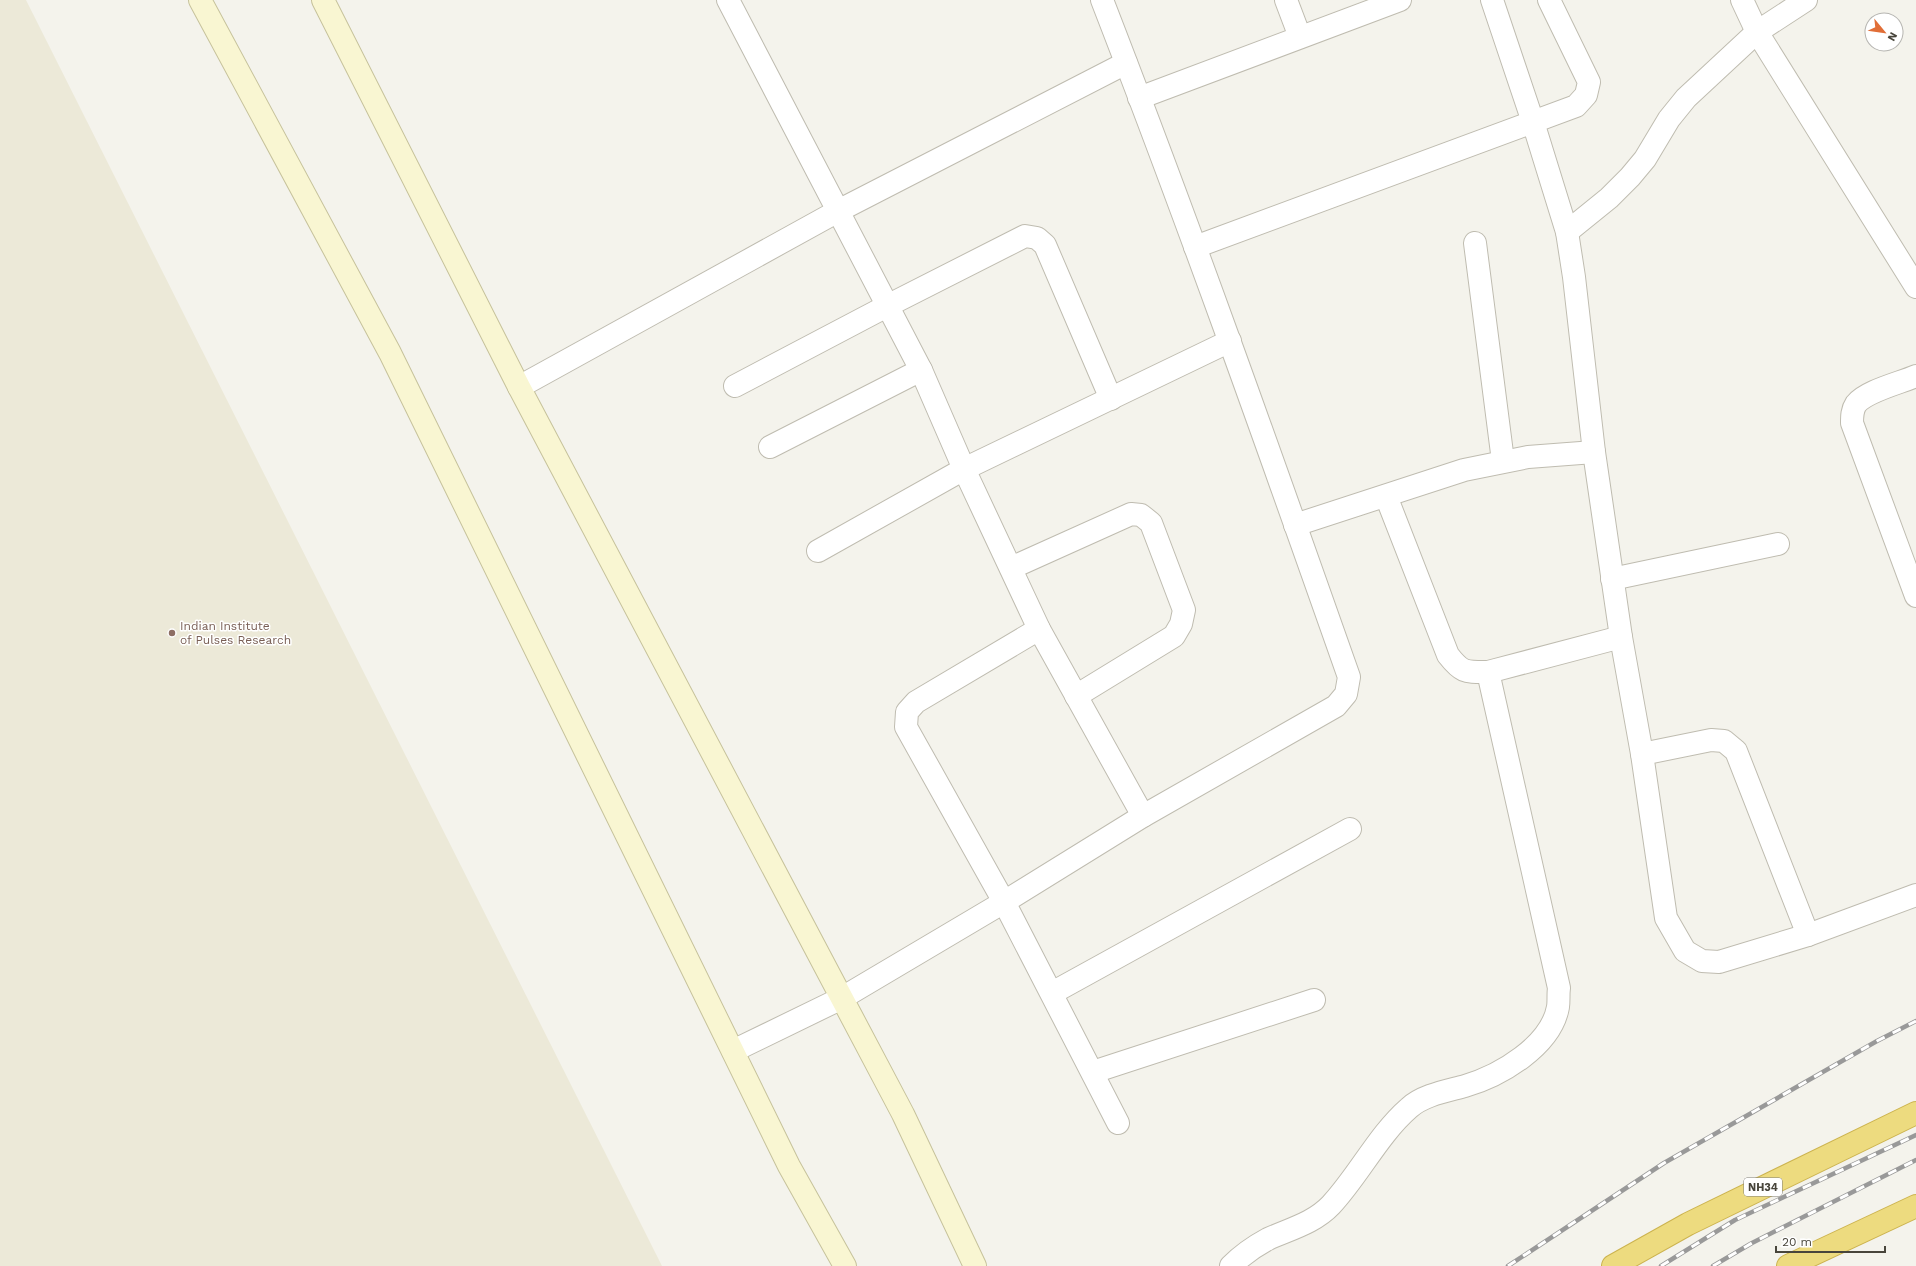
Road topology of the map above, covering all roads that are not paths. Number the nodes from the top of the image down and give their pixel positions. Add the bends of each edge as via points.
1 (200, 0) edge
2 (323, 0) edge
3 (728, 0) edge
4 (1102, 0) edge
5 (1286, 0) edge
6 (1400, 0) edge
7 (1492, 0) edge
8 (1549, 0) edge
9 (1742, 0) edge
10 (1806, 0) edge
11 (1757, 32) junction
12 (1300, 37) junction
13 (1126, 64) junction
14 (1139, 98) junction
15 (1533, 122) junction
16 (838, 211) junction
17 (1567, 232) junction
18 (1475, 243) dead end
19 (1195, 247) junction
20 (1916, 287) edge
21 (887, 306) junction
22 (1230, 341) junction
23 (921, 370) junction
24 (1916, 376) edge
25 (735, 386) dead end
26 (519, 387) junction
27 (1111, 399) junction
28 (770, 447) dead end
29 (1594, 452) junction
30 (1502, 461) junction
31 (964, 469) junction
32 (1386, 496) junction
33 (1295, 525) junction
34 (1778, 544) dead end
35 (818, 551) dead end
36 (1011, 568) junction
37 (1612, 579) junction
38 (1916, 596) edge
39 (1039, 629) junction
40 (1621, 637) junction
41 (1488, 672) junction
42 (1076, 696) junction
43 (1642, 754) junction
44 (1143, 816) junction
45 (1350, 829) dead end
46 (1916, 894) edge
47 (1004, 902) junction
48 (1808, 935) junction
49 (1052, 993) junction
50 (842, 998) junction
51 (1314, 1000) dead end
52 (733, 1051) junction
53 (1093, 1072) junction
54 (1916, 1113) edge
55 (1118, 1123) dead end
56 (1916, 1206) edge
57 (844, 1266) edge
58 (975, 1266) edge
59 (1231, 1266) edge
60 (1613, 1266) edge
61 (1788, 1266) edge

1 - 52 street via 390,353
2 - 26 street
3 - 16 street
4 - 13 street
5 - 12 street
6 - 12 street
7 - 15 street
8 - 15 street via 1589,82 1586,95 1576,106
9 - 11 street
10 - 11 street
11 - 17 street via 1686,98 1630,177 1609,198
11 - 20 street
12 - 14 street
13 - 14 street
13 - 16 street
14 - 19 street
15 - 17 street
15 - 19 street
16 - 21 street
16 - 26 street
17 - 29 street
18 - 30 street
19 - 22 street
21 - 23 street
21 - 25 street
21 - 27 street via 1025,236 1037,238 1045,245
22 - 27 street
22 - 33 street
23 - 28 street
23 - 31 street
24 - 38 street via 1864,396 1852,412 1852,423
26 - 50 street
27 - 31 street
29 - 30 street
29 - 37 street
30 - 32 street via 1464,470
31 - 35 street
31 - 36 street
32 - 33 street
32 - 41 street via 1448,655 1456,666 1467,672
33 - 44 street via 1348,677 1346,694 1336,706
34 - 37 street
36 - 39 street
36 - 42 street via 1131,514 1141,515 1151,523 1184,610 1181,624 1174,636
37 - 40 street
39 - 42 street
39 - 47 street via 916,702 907,712 906,727
40 - 41 street
40 - 43 street
41 - 59 street via 1559,988 1558,1008 1550,1026 1538,1042 1508,1068 1487,1079 1439,1092 1410,1107 1392,1126 1331,1205 1313,1219 1251,1249
42 - 44 street
43 - 48 street via 1711,740 1724,742 1736,751
43 - 48 street via 1666,918 1685,951 1702,961 1719,962
44 - 47 street
45 - 49 street
46 - 48 street
47 - 49 street
47 - 50 street
49 - 53 street
50 - 52 street
50 - 58 street via 903,1114
51 - 53 street
52 - 57 street via 790,1166
53 - 55 street
54 - 60 highway, NH34 via 1688,1224
56 - 61 highway

